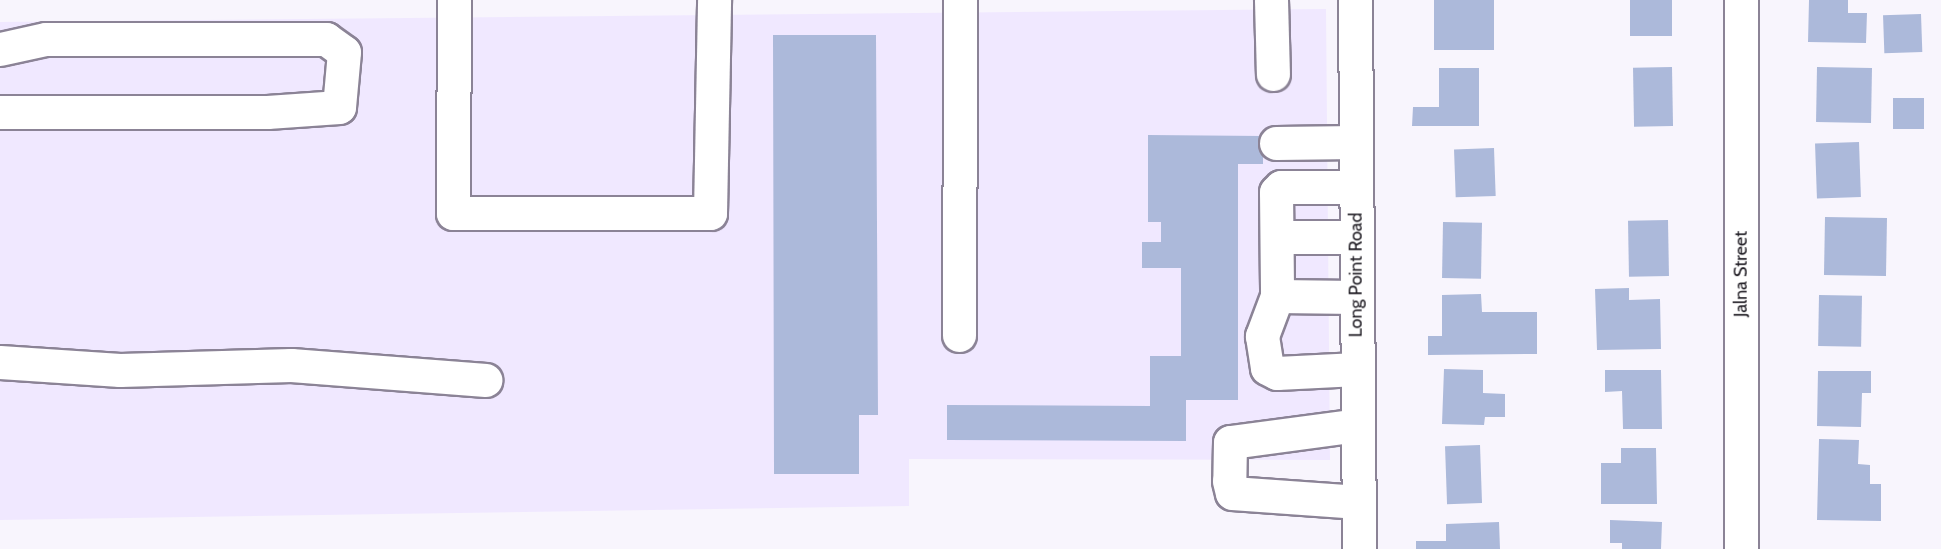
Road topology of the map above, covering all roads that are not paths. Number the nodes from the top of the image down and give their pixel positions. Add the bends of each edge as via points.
1 (454, 0) edge
2 (714, 0) edge
3 (960, 0) edge
4 (1272, 0) edge
5 (1355, 0) edge
6 (1741, 0) edge
7 (0, 49) edge
8 (1273, 74) dead end
9 (0, 112) edge
10 (1356, 142) junction
11 (1276, 143) dead end
12 (1356, 187) junction
13 (1277, 237) junction
14 (1356, 237) junction
15 (1277, 296) junction
16 (1356, 297) junction
17 (959, 335) dead end
18 (0, 362) edge
19 (1357, 369) junction
20 (485, 380) dead end
21 (1358, 425) junction
22 (1359, 502) junction
23 (1359, 549) edge
24 (1741, 549) edge

1 - 2 main road via 453,213 710,213
3 - 17 main road
4 - 8 main road
5 - 10 main road, Long Point Road
6 - 24 main road, Jalna Street
7 - 9 main road via 46,39 326,39 344,52 339,107 267,112
10 - 11 main road
10 - 12 main road, Long Point Road
12 - 13 main road via 1281,186 1276,192
12 - 14 main road, Long Point Road
13 - 14 main road
13 - 15 main road
14 - 16 main road, Long Point Road
15 - 16 main road
15 - 19 main road via 1262,336 1266,368 1277,373
16 - 19 main road, Long Point Road
18 - 20 main road via 120,370 291,365
19 - 21 main road, Long Point Road
21 - 22 main road, Long Point Road
21 - 22 main road via 1230,442 1229,482 1232,493
22 - 23 main road, Long Point Road

